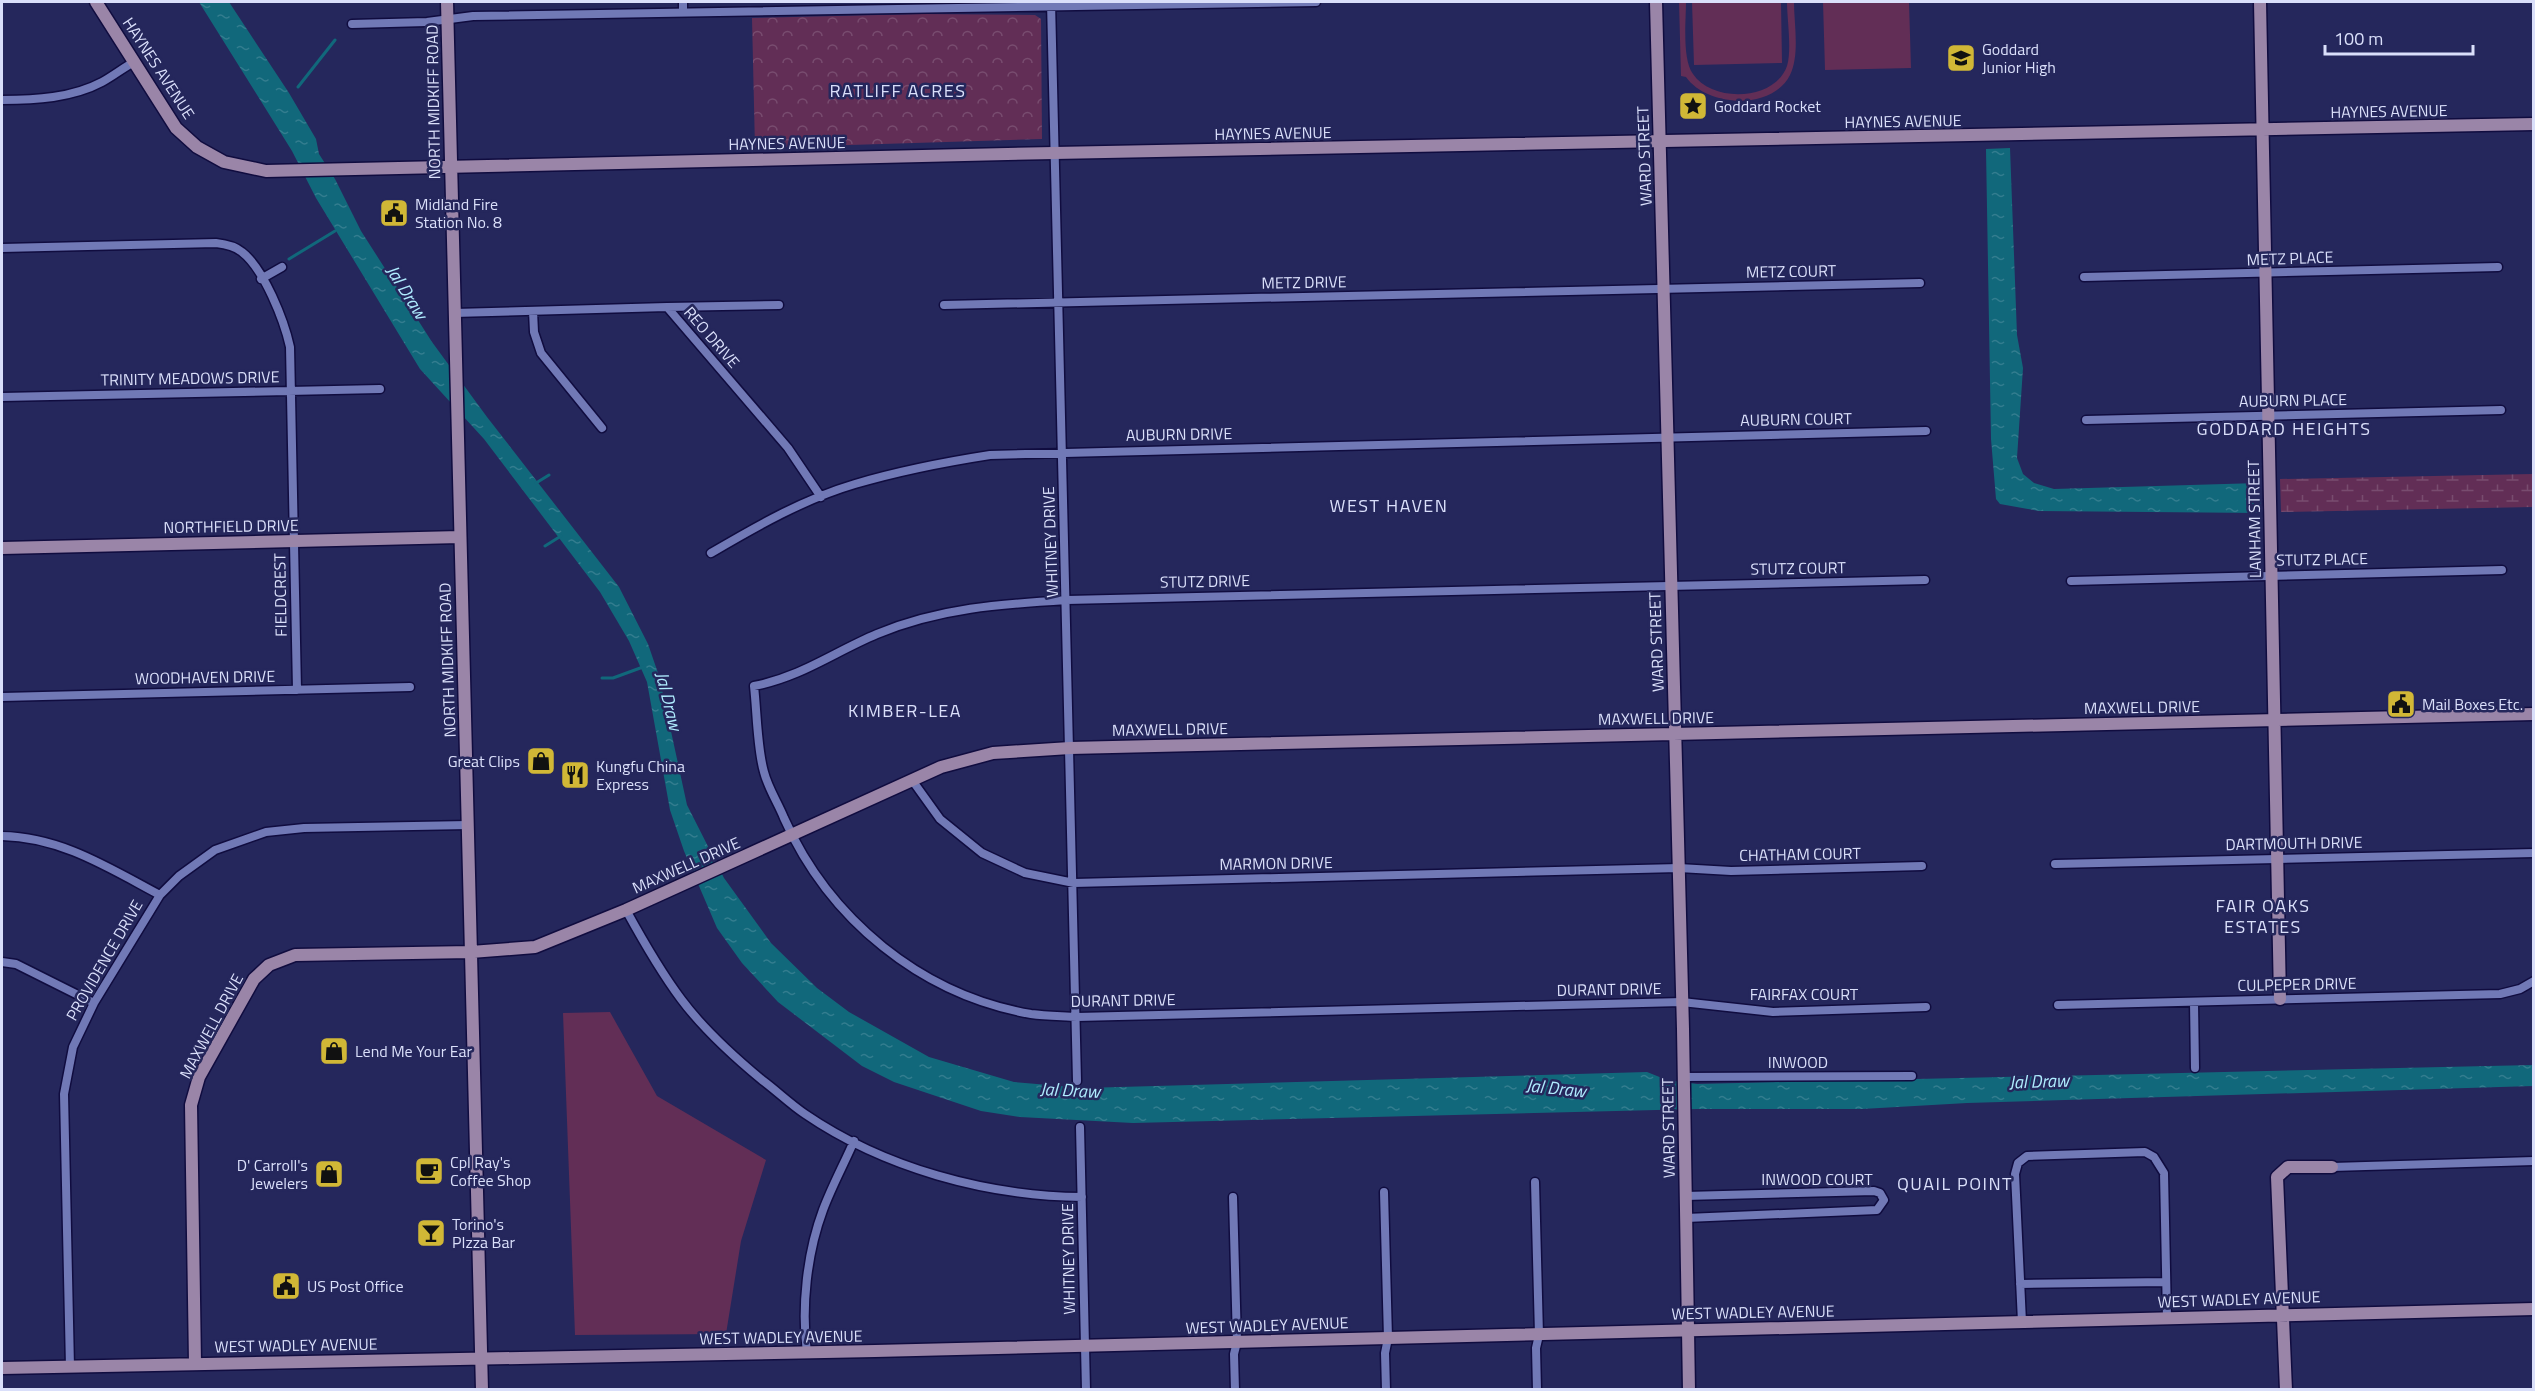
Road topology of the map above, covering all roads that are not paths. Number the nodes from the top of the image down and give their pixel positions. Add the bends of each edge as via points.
1 (96, 2) edge
2 (447, 2) edge
3 (683, 2) edge
4 (1316, 2) edge
5 (1656, 2) edge
6 (2260, 2) edge
7 (1051, 4) edge
8 (683, 12) junction
9 (448, 19) junction
10 (352, 24) dead end
11 (134, 62) junction
12 (2, 100) edge
13 (2534, 124) edge
14 (2263, 130) junction
15 (1660, 143) junction
16 (1054, 153) junction
17 (451, 167) junction
18 (2, 248) edge
19 (282, 267) dead end
20 (2498, 267) dead end
21 (2266, 274) junction
22 (2084, 277) dead end
23 (261, 279) junction
24 (1920, 283) dead end
25 (1664, 289) junction
26 (1058, 302) junction
27 (780, 304) dead end
28 (944, 305) dead end
29 (667, 307) junction
30 (533, 311) junction
31 (454, 313) junction
32 (380, 389) dead end
33 (291, 391) junction
34 (2, 397) edge
35 (2501, 410) dead end
36 (2269, 416) junction
37 (2086, 420) dead end
38 (603, 429) dead end
39 (1926, 431) dead end
40 (1668, 437) junction
41 (1063, 451) junction
42 (821, 497) junction
43 (460, 537) junction
44 (294, 541) junction
45 (2, 548) edge
46 (711, 553) dead end
47 (2502, 570) dead end
48 (2272, 575) junction
49 (1925, 580) dead end
50 (2071, 581) dead end
51 (1671, 586) junction
52 (1067, 600) junction
53 (754, 686) joint
54 (410, 687) dead end
55 (297, 690) junction
56 (2, 697) edge
57 (2534, 714) edge
58 (2276, 720) junction
59 (1675, 734) junction
60 (1070, 748) junction
61 (912, 780) junction
62 (468, 825) junction
63 (2, 836) edge
64 (792, 836) junction
65 (2534, 853) edge
66 (2278, 859) junction
67 (2055, 864) dead end
68 (1922, 866) dead end
69 (1678, 868) junction
70 (1074, 882) junction
71 (159, 895) junction
72 (626, 910) junction
73 (471, 952) junction
74 (2, 962) edge
75 (2534, 981) edge
76 (2280, 999) junction
77 (1682, 1002) junction
78 (2194, 1002) junction
79 (94, 1003) junction
80 (2058, 1005) dead end
81 (1926, 1007) dead end
82 (1077, 1017) junction
83 (2195, 1068) dead end
84 (1912, 1076) dead end
85 (1684, 1077) junction
86 (1077, 1081) dead end
87 (1080, 1127) dead end
88 (854, 1142) junction
89 (2534, 1161) edge
90 (2332, 1167) joint
91 (1535, 1182) dead end
92 (1384, 1192) dead end
93 (1685, 1196) junction
94 (1082, 1197) junction
95 (1233, 1197) dead end
96 (1686, 1218) junction
97 (2166, 1282) junction
98 (2020, 1284) junction
99 (2534, 1309) edge
100 (2284, 1314) junction
101 (2167, 1318) junction
102 (2022, 1322) junction
103 (1688, 1330) junction
104 (1539, 1335) junction
105 (1388, 1338) junction
106 (1237, 1342) junction
107 (1085, 1346) junction
108 (807, 1353) junction
109 (481, 1359) junction
110 (195, 1363) junction
111 (70, 1367) junction
112 (2, 1368) edge
113 (482, 1389) edge
114 (1086, 1389) edge
115 (1235, 1389) edge
116 (1386, 1389) edge
117 (1537, 1389) edge
118 (1689, 1389) edge
119 (2286, 1389) edge

1 - 11 street, HAYNES AVENUE
2 - 9 street, NORTH MIDKIFF ROAD
3 - 8 street
4 - 7 street
5 - 15 street, WARD STREET
6 - 14 street, LANHAM STREET
7 - 8 street
7 - 16 street, WHITNEY DRIVE
8 - 9 street
9 - 10 street
9 - 17 street, NORTH MIDKIFF ROAD
11 - 12 street via 77,93
11 - 17 street, HAYNES AVENUE via 176,128 197,147 224,162 266,171
13 - 14 street, HAYNES AVENUE
14 - 15 street, HAYNES AVENUE
14 - 21 street, LANHAM STREET
15 - 16 street, HAYNES AVENUE
15 - 25 street, WARD STREET
16 - 17 street, HAYNES AVENUE
16 - 26 street, WHITNEY DRIVE
17 - 31 street, NORTH MIDKIFF ROAD
18 - 23 street, FIELDCREST via 226,244 241,251
19 - 23 street
20 - 21 street, METZ PLACE
21 - 22 street, METZ PLACE
21 - 36 street, LANHAM STREET
23 - 33 street, FIELDCREST via 285,326 290,347
24 - 25 street, METZ COURT
25 - 26 street, METZ DRIVE
25 - 40 street, WARD STREET
26 - 28 street, METZ DRIVE
26 - 41 street, WHITNEY DRIVE
27 - 29 street
29 - 30 street, REO DRIVE
29 - 42 street, REO DRIVE via 788,448
30 - 31 street, REO DRIVE
30 - 38 street via 541,353
31 - 43 street, NORTH MIDKIFF ROAD
32 - 33 street, TRINITY MEADOWS DRIVE
33 - 34 street, TRINITY MEADOWS DRIVE
33 - 44 street, FIELDCREST
35 - 36 street, AUBURN PLACE
36 - 37 street, AUBURN PLACE
36 - 48 street, LANHAM STREET
39 - 40 street, AUBURN COURT
40 - 41 street, AUBURN DRIVE
40 - 51 street, WARD STREET
41 - 42 street, AUBURN DRIVE via 943,462 854,484
41 - 52 street, WHITNEY DRIVE
42 - 46 street, AUBURN DRIVE via 766,521
43 - 44 street, NORTHFIELD DRIVE
43 - 62 street, NORTH MIDKIFF ROAD
44 - 45 street, NORTHFIELD DRIVE
44 - 55 street, FIELDCREST
47 - 48 street, STUTZ PLACE
48 - 50 street, STUTZ PLACE
48 - 58 street, LANHAM STREET
49 - 51 street, STUTZ COURT
51 - 52 street, STUTZ DRIVE
51 - 59 street, WARD STREET
52 - 53 street, STUTZ DRIVE via 987,604 920,619 877,635 799,674
52 - 60 street, WHITNEY DRIVE
53 - 64 street, DURANT DRIVE via 764,772
54 - 55 street, WOODHAVEN DRIVE
55 - 56 street, WOODHAVEN DRIVE
57 - 58 street, MAXWELL DRIVE
58 - 59 street, MAXWELL DRIVE
58 - 66 street, LANHAM STREET
59 - 60 street, MAXWELL DRIVE
59 - 69 street, WARD STREET
60 - 61 street, MAXWELL DRIVE via 993,753 941,767
60 - 70 street, WHITNEY DRIVE
61 - 64 street, MAXWELL DRIVE
61 - 70 street, MARMON DRIVE via 940,819 982,853 1025,873
62 - 71 street, PROVIDENCE DRIVE via 266,832 215,850
62 - 73 street, NORTH MIDKIFF ROAD
63 - 71 street via 62,845
64 - 72 street, MAXWELL DRIVE
64 - 82 street, DURANT DRIVE via 813,873 848,917 906,965 988,1004 1032,1014
65 - 66 street, DARTMOUTH DRIVE
66 - 67 street, DARTMOUTH DRIVE
66 - 76 street, LANHAM STREET
68 - 69 street, CHATHAM COURT via 1731,871
69 - 70 street, MARMON DRIVE
69 - 77 street, WARD STREET
70 - 82 street, WHITNEY DRIVE
71 - 79 street, PROVIDENCE DRIVE
72 - 73 street, MAXWELL DRIVE via 535,947
72 - 88 street via 682,1001 730,1054 806,1114
73 - 109 street, NORTH MIDKIFF ROAD
73 - 110 street, MAXWELL DRIVE via 295,955 269,965 254,979 199,1077 191,1105
74 - 79 street via 16,964
75 - 76 street, CULPEPER DRIVE via 2500,994
76 - 78 street, CULPEPER DRIVE
77 - 81 street, FAIRFAX COURT via 1773,1012
77 - 82 street, DURANT DRIVE
77 - 85 street, WARD STREET
78 - 80 street, CULPEPER DRIVE
78 - 83 street
79 - 111 street, PROVIDENCE DRIVE via 73,1047 64,1094
82 - 86 street, WHITNEY DRIVE
84 - 85 street, INWOOD
85 - 93 street, WARD STREET
87 - 94 street, WHITNEY DRIVE
88 - 94 street via 961,1182 1022,1193
88 - 108 street via 823,1210 811,1259 805,1321
89 - 90 street
90 - 100 street via 2288,1167 2277,1177
91 - 104 street
92 - 105 street
93 - 96 street, WARD STREET
93 - 96 street, INWOOD COURT via 1874,1191 1884,1200 1877,1210
94 - 107 street, WHITNEY DRIVE
95 - 106 street
96 - 103 street, WARD STREET
97 - 98 street, WEST WADLEY AVENUE
97 - 98 street via 2164,1173 2154,1157 2145,1152 2027,1156 2018,1163 2014,1174
97 - 101 street
98 - 102 street
99 - 100 street, WEST WADLEY AVENUE
100 - 101 street, WEST WADLEY AVENUE
100 - 119 street
101 - 102 street, WEST WADLEY AVENUE
102 - 103 street, WEST WADLEY AVENUE
103 - 104 street, WEST WADLEY AVENUE
103 - 118 street, WARD STREET
104 - 105 street, WEST WADLEY AVENUE
104 - 117 street
105 - 106 street, WEST WADLEY AVENUE
105 - 116 street
106 - 107 street, WEST WADLEY AVENUE
106 - 115 street
107 - 108 street, WEST WADLEY AVENUE
107 - 114 street, WHITNEY DRIVE
108 - 109 street, WEST WADLEY AVENUE
109 - 110 street, WEST WADLEY AVENUE
109 - 113 street, NORTH MIDKIFF ROAD
110 - 111 street, WEST WADLEY AVENUE
111 - 112 street, WEST WADLEY AVENUE

